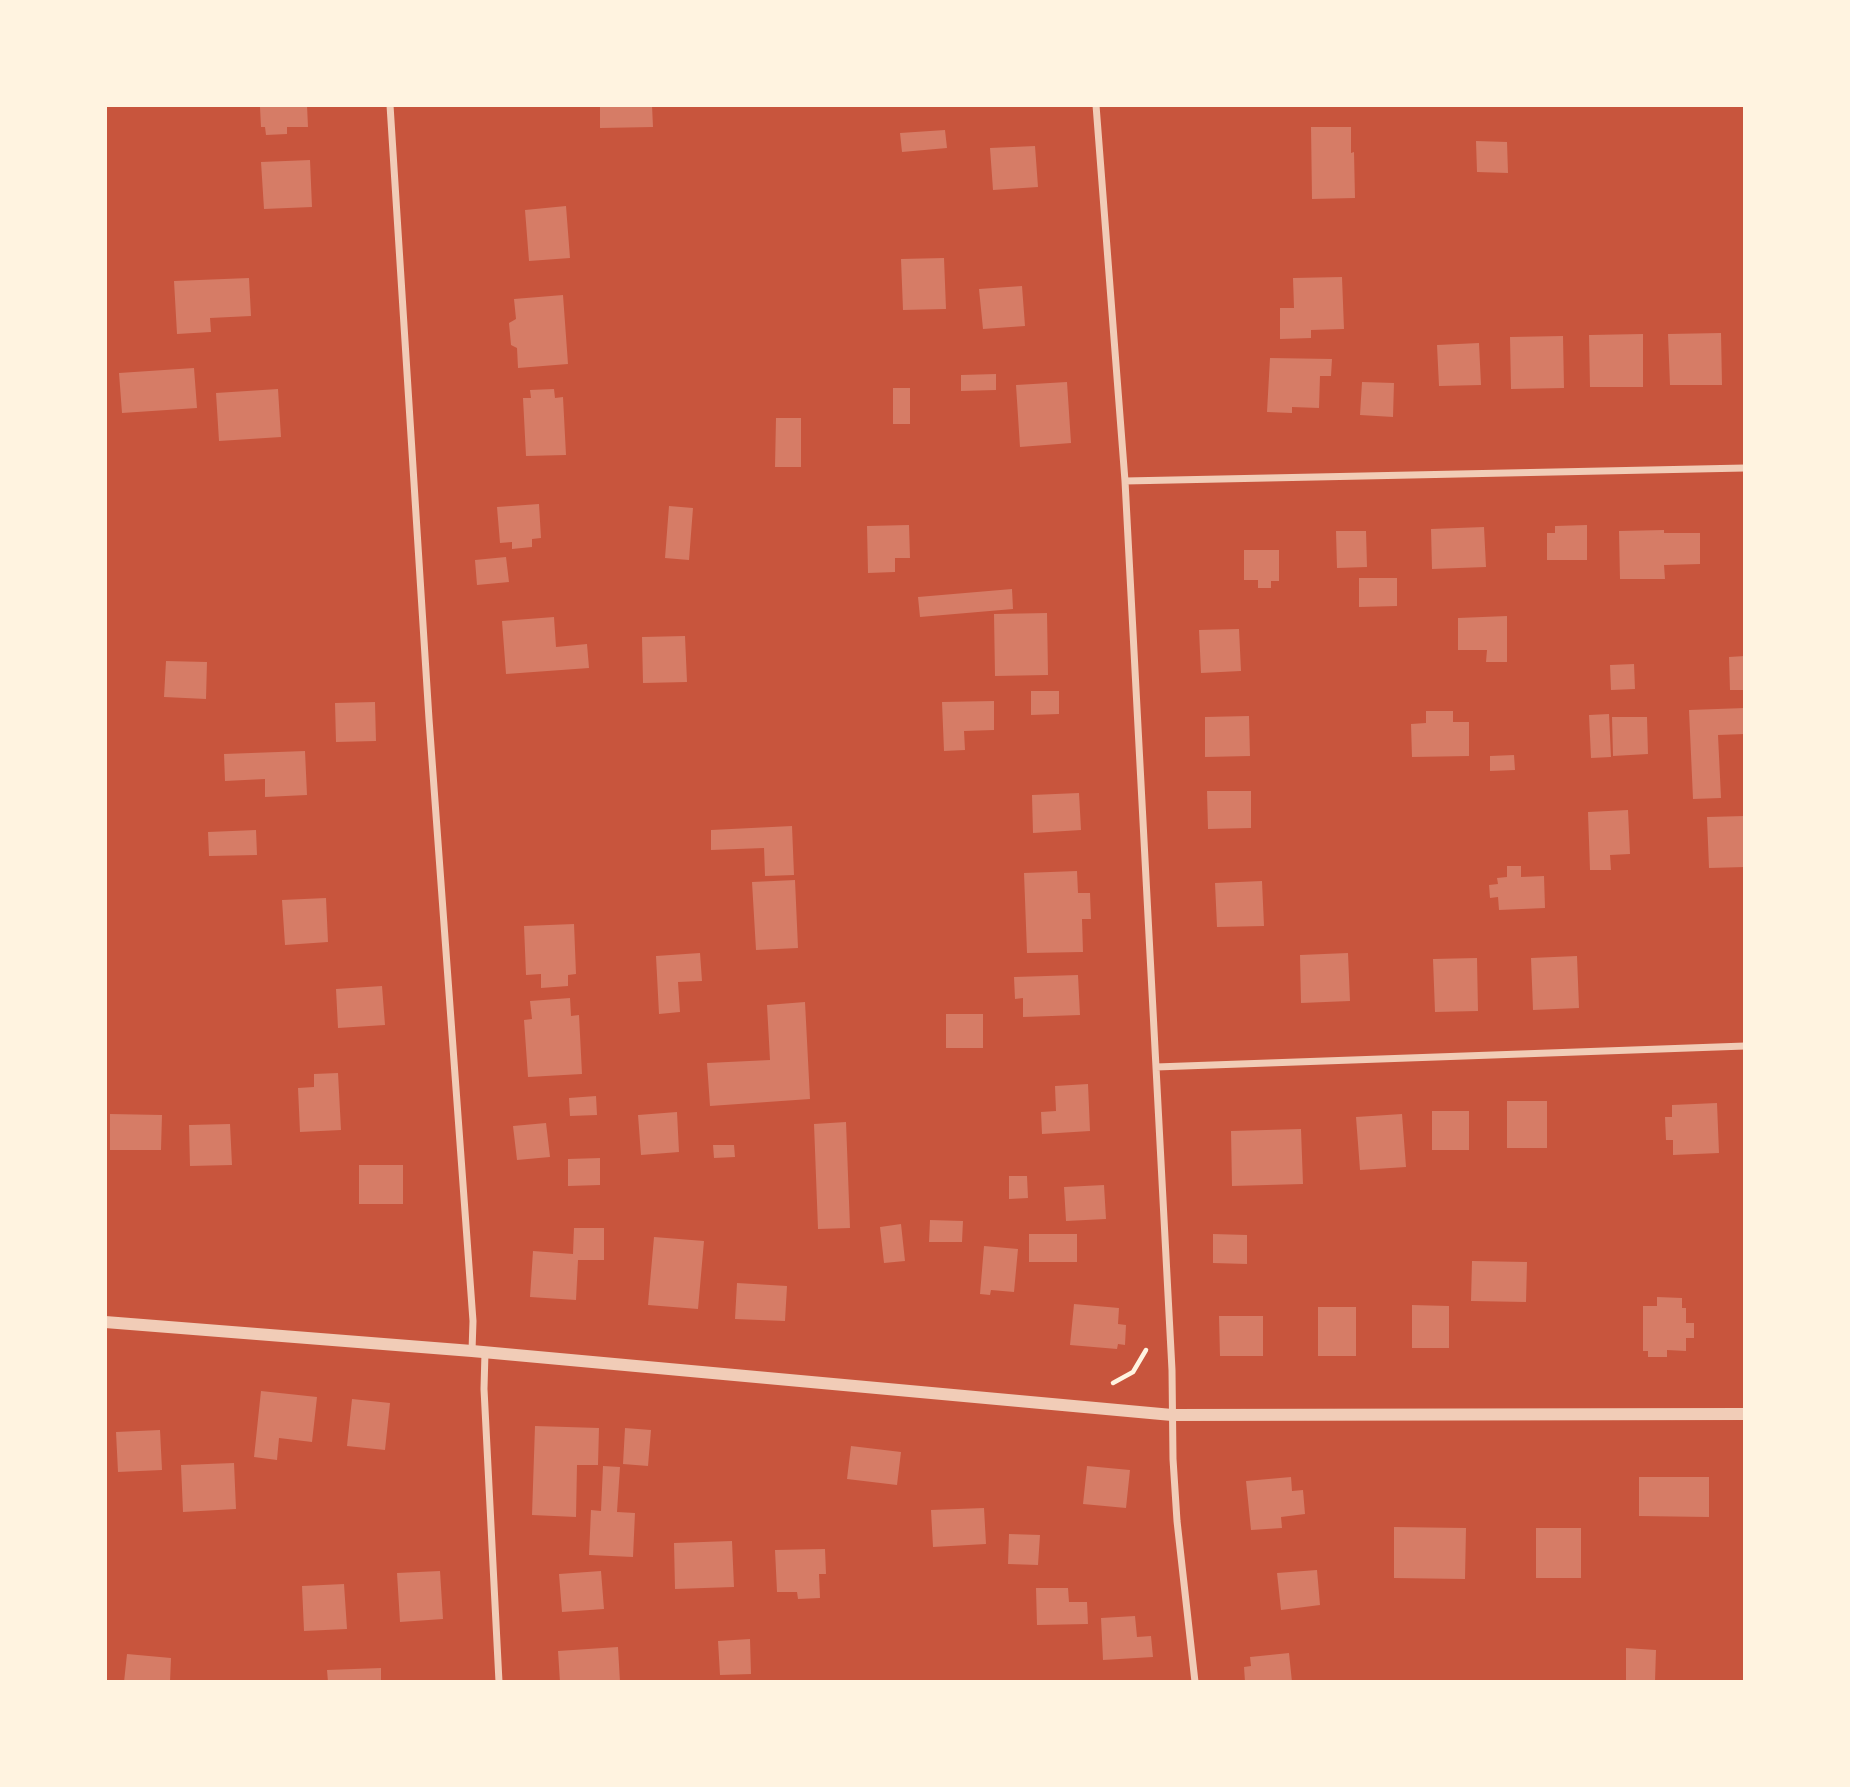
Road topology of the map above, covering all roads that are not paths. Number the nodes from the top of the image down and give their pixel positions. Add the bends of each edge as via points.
1 (390, 105) edge
2 (1096, 105) edge
3 (1745, 468) edge
4 (1125, 481) junction
5 (1745, 1046) edge
6 (1156, 1067) junction
7 (105, 1322) edge
8 (479, 1352) junction
9 (1745, 1414) edge
10 (1172, 1415) junction
11 (499, 1682) edge
12 (1195, 1682) edge

1 - 8 street via 428,705 473,1321
2 - 4 street
3 - 4 street
4 - 6 street
5 - 6 street
6 - 10 street
7 - 8 street
8 - 10 street
8 - 11 street
9 - 10 street
10 - 12 street via 1177,1521

